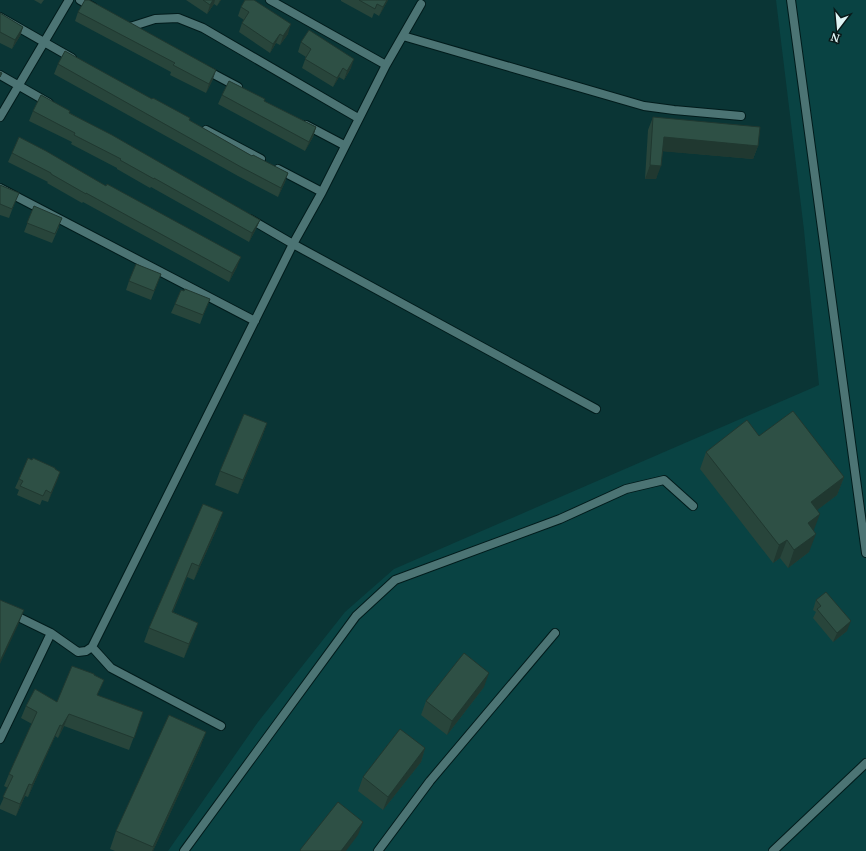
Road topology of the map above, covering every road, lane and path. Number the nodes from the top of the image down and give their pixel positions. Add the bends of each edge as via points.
1 (69, 0) edge
2 (80, 0) edge
3 (270, 0) edge
4 (791, 0) edge
5 (421, 4) dead end
6 (98, 10) edge
7 (0, 17) edge
8 (130, 27) edge
9 (403, 36) junction
10 (44, 43) junction
11 (79, 62) edge
12 (199, 65) edge
13 (386, 65) junction
14 (0, 75) edge
15 (18, 85) junction
16 (247, 92) edge
17 (59, 109) edge
18 (741, 116) dead end
19 (0, 117) edge
20 (358, 118) junction
21 (296, 119) edge
22 (197, 125) edge
23 (344, 145) junction
24 (0, 188) edge
25 (322, 192) junction
26 (245, 216) edge
27 (293, 244) junction
28 (255, 321) junction
29 (596, 409) dead end
30 (693, 506) dead end
31 (866, 553) edge
32 (0, 608) edge
33 (51, 633) junction
34 (554, 633) dead end
35 (92, 647) junction
36 (221, 726) dead end
37 (0, 739) edge
38 (866, 763) edge
39 (184, 851) edge
40 (378, 851) edge
41 (773, 851) edge

1 - 10 lane
2 - 6 lane
3 - 13 lane
4 - 31 lane
5 - 9 lane
7 - 10 lane
8 - 20 lane via 155,19 178,18 203,28
9 - 13 lane
9 - 18 lane via 644,106
10 - 11 lane
10 - 15 lane
12 - 16 lane
13 - 20 lane
14 - 15 lane
15 - 17 lane
15 - 19 lane
20 - 23 lane
21 - 23 lane
22 - 25 lane
23 - 25 lane
24 - 28 lane
25 - 27 lane
26 - 27 lane
27 - 28 lane
27 - 29 lane
28 - 35 lane
30 - 39 lane via 664,480 626,489 560,519 395,580 356,616
32 - 33 lane
33 - 35 lane via 78,652
33 - 37 lane
34 - 40 lane via 430,780
35 - 36 lane via 111,668
38 - 41 lane

